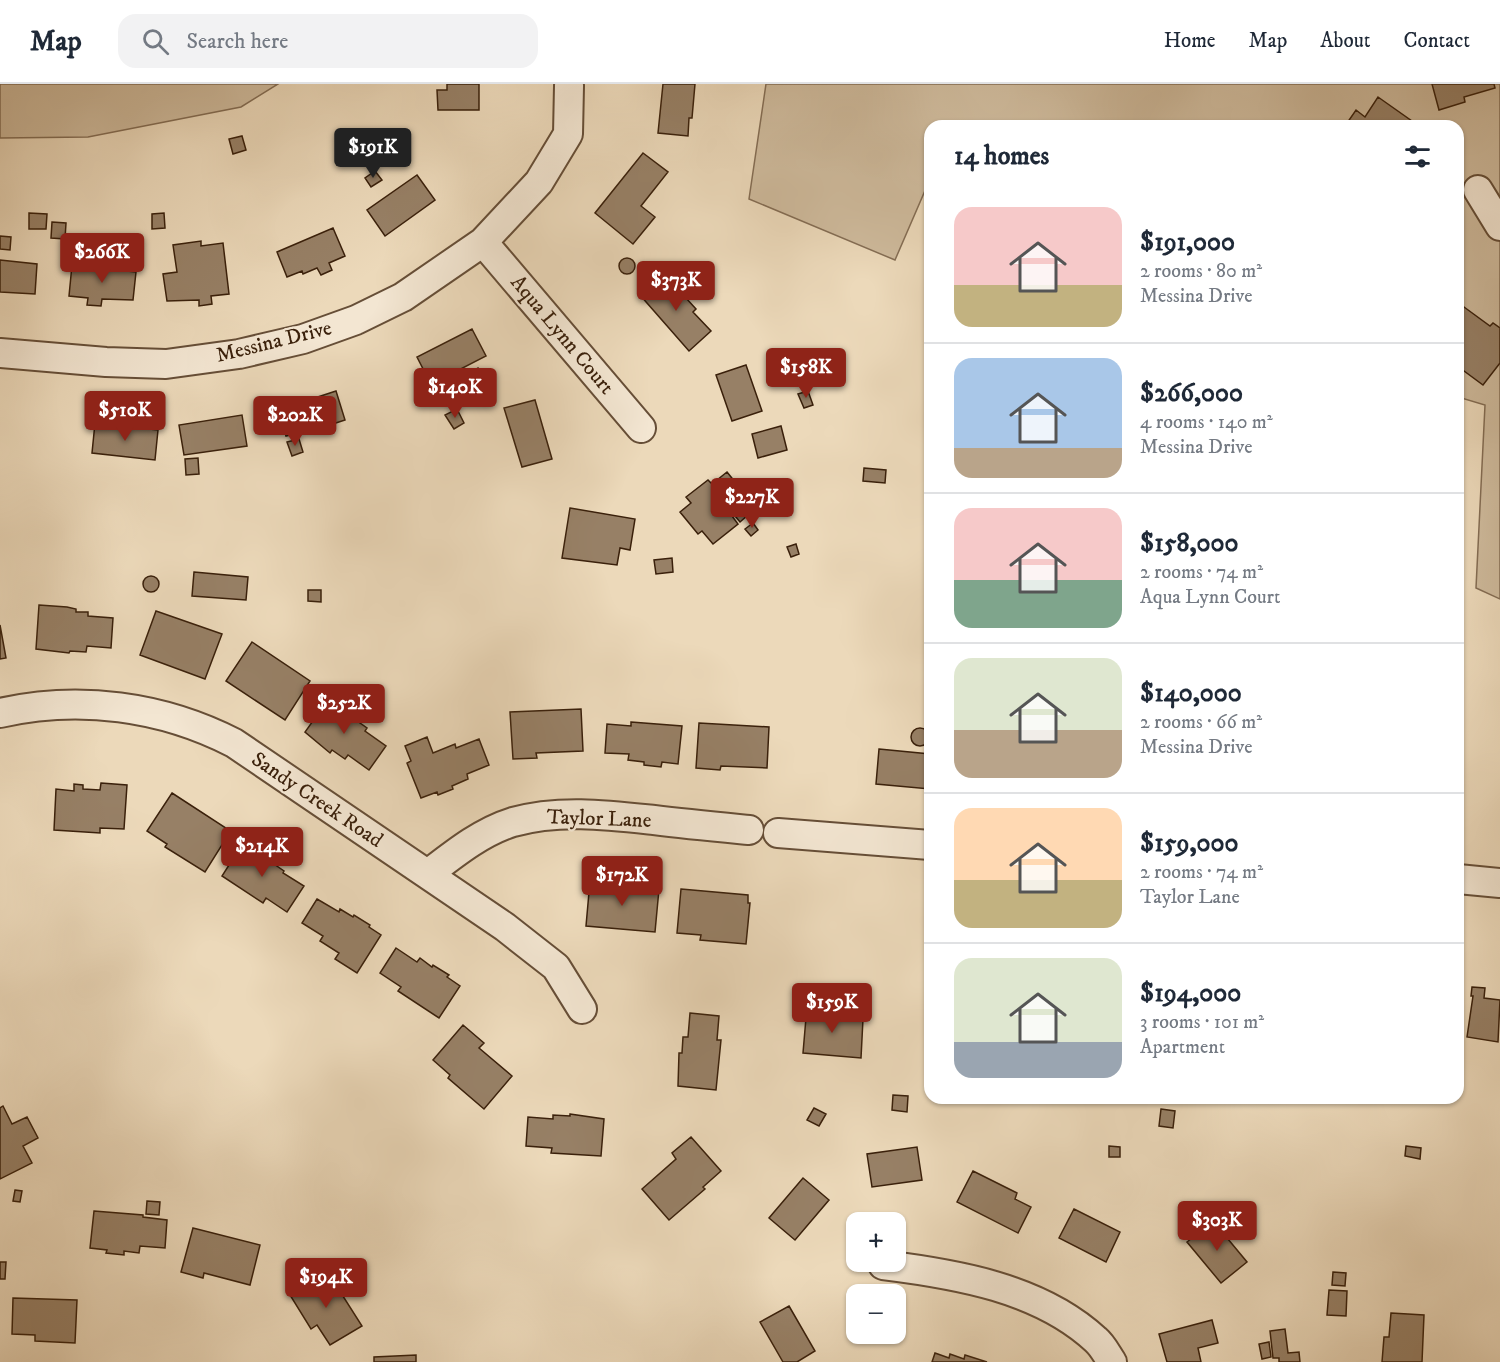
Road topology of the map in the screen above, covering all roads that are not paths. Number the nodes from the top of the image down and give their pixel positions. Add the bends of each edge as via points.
1 (569, 86) dead end
2 (1478, 190) dead end
3 (1500, 226) edge
4 (483, 242) junction
5 (0, 353) edge
6 (641, 428) dead end
7 (0, 713) edge
8 (749, 830) dead end
9 (778, 833) dead end
10 (924, 845) edge
11 (428, 874) junction
12 (1464, 880) edge
13 (1500, 883) edge
14 (582, 1009) dead end
15 (906, 1269) edge
16 (1112, 1362) edge

1 - 4 street, Messina Drive via 568,134 539,182
2 - 3 street
4 - 5 street, Messina Drive via 403,297 356,320 303,339 239,354 166,364
4 - 6 street, Aqua Lynn Court
7 - 11 street, Sandy Creek Road via 82,704 145,711 211,731
8 - 11 street, Taylor Lane via 578,814 542,816 480,837
9 - 10 street
11 - 14 street, Sandy Creek Road via 556,967
12 - 13 street
15 - 16 street via 973,1280 1022,1296 1068,1318 1098,1341

